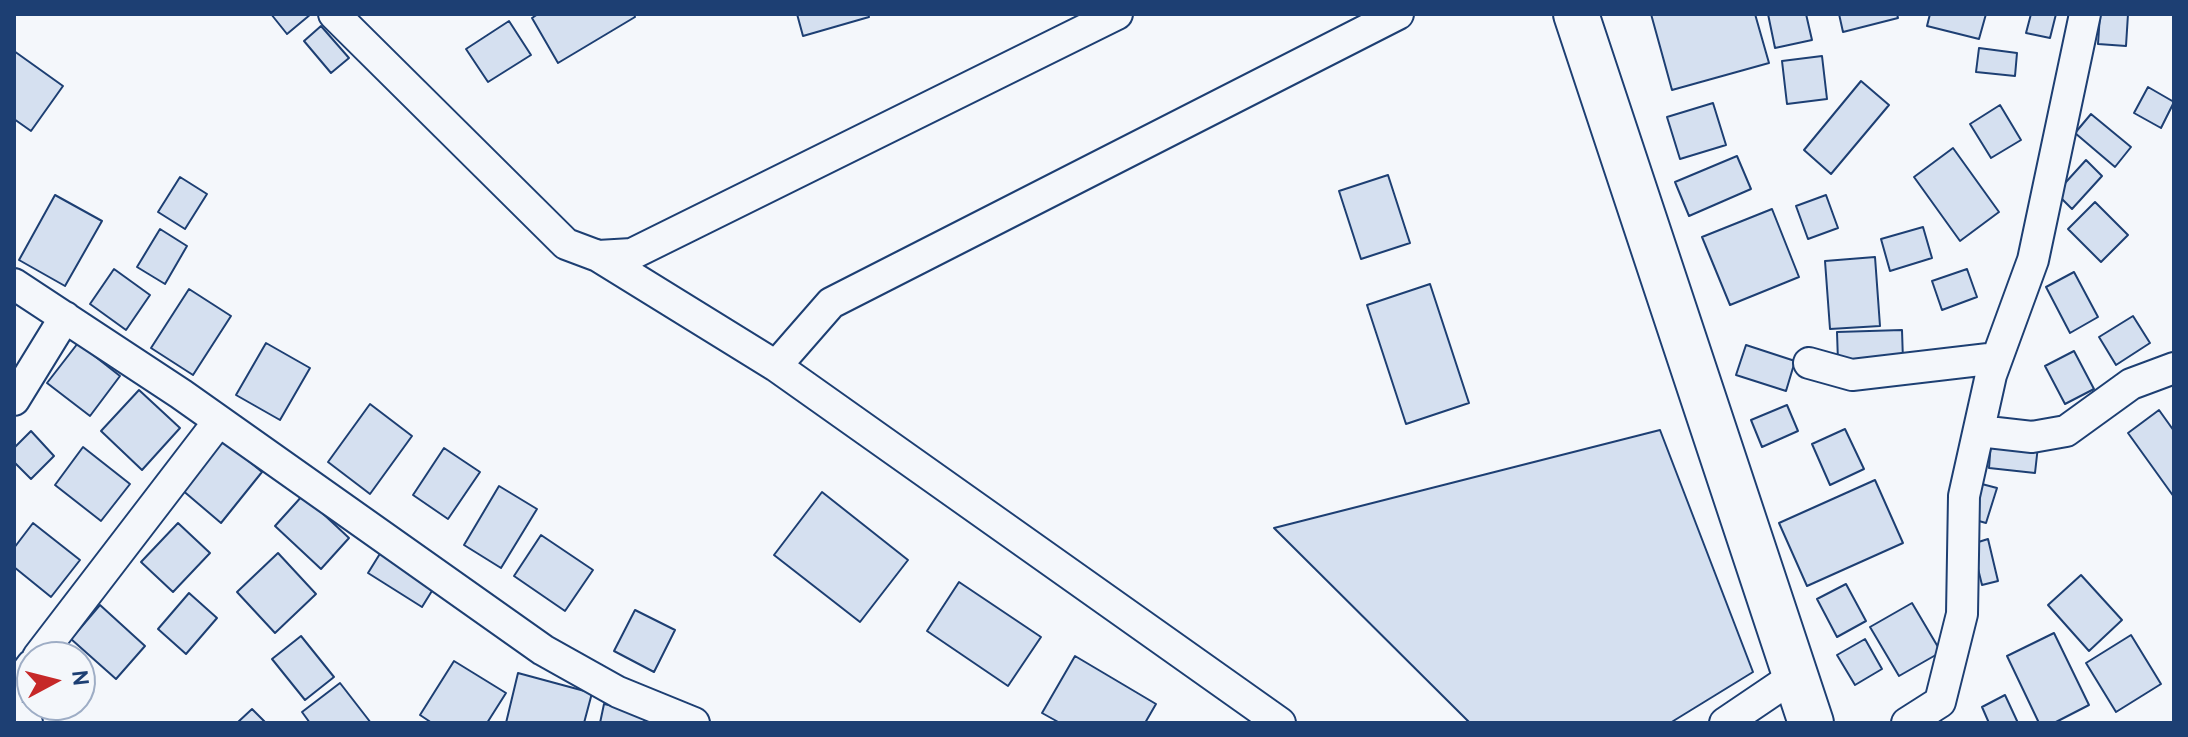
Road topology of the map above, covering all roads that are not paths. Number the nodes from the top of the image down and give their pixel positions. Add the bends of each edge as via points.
1 (334, 14) edge
2 (1117, 14) edge
3 (1398, 14) edge
4 (1576, 14) edge
5 (2085, 14) edge
6 (598, 256) junction
7 (14, 284) edge
8 (65, 317) junction
9 (1997, 358) junction
10 (1809, 363) dead end
11 (776, 366) junction
12 (2174, 368) edge
13 (14, 400) edge
14 (219, 421) junction
15 (1979, 431) junction
16 (50, 641) edge
17 (1796, 675) junction
18 (1948, 713) edge
19 (14, 715) edge
20 (27, 723) edge
21 (694, 723) edge
22 (1280, 723) edge
23 (1725, 723) edge
24 (1811, 723) edge
25 (1907, 723) edge

1 - 6 street via 566,244
2 - 6 street via 632,254
3 - 11 street via 831,303
4 - 17 highway
5 - 9 street via 2033,260
6 - 11 street
7 - 8 street
8 - 13 street
8 - 14 street
9 - 10 street via 1852,375
9 - 15 street
11 - 22 street
12 - 15 street via 2131,384 2066,431 2032,437
14 - 16 street
14 - 21 street via 543,650 618,692
15 - 18 street via 1964,496 1962,614
17 - 23 street
17 - 24 highway
18 - 25 street
19 - 20 street

